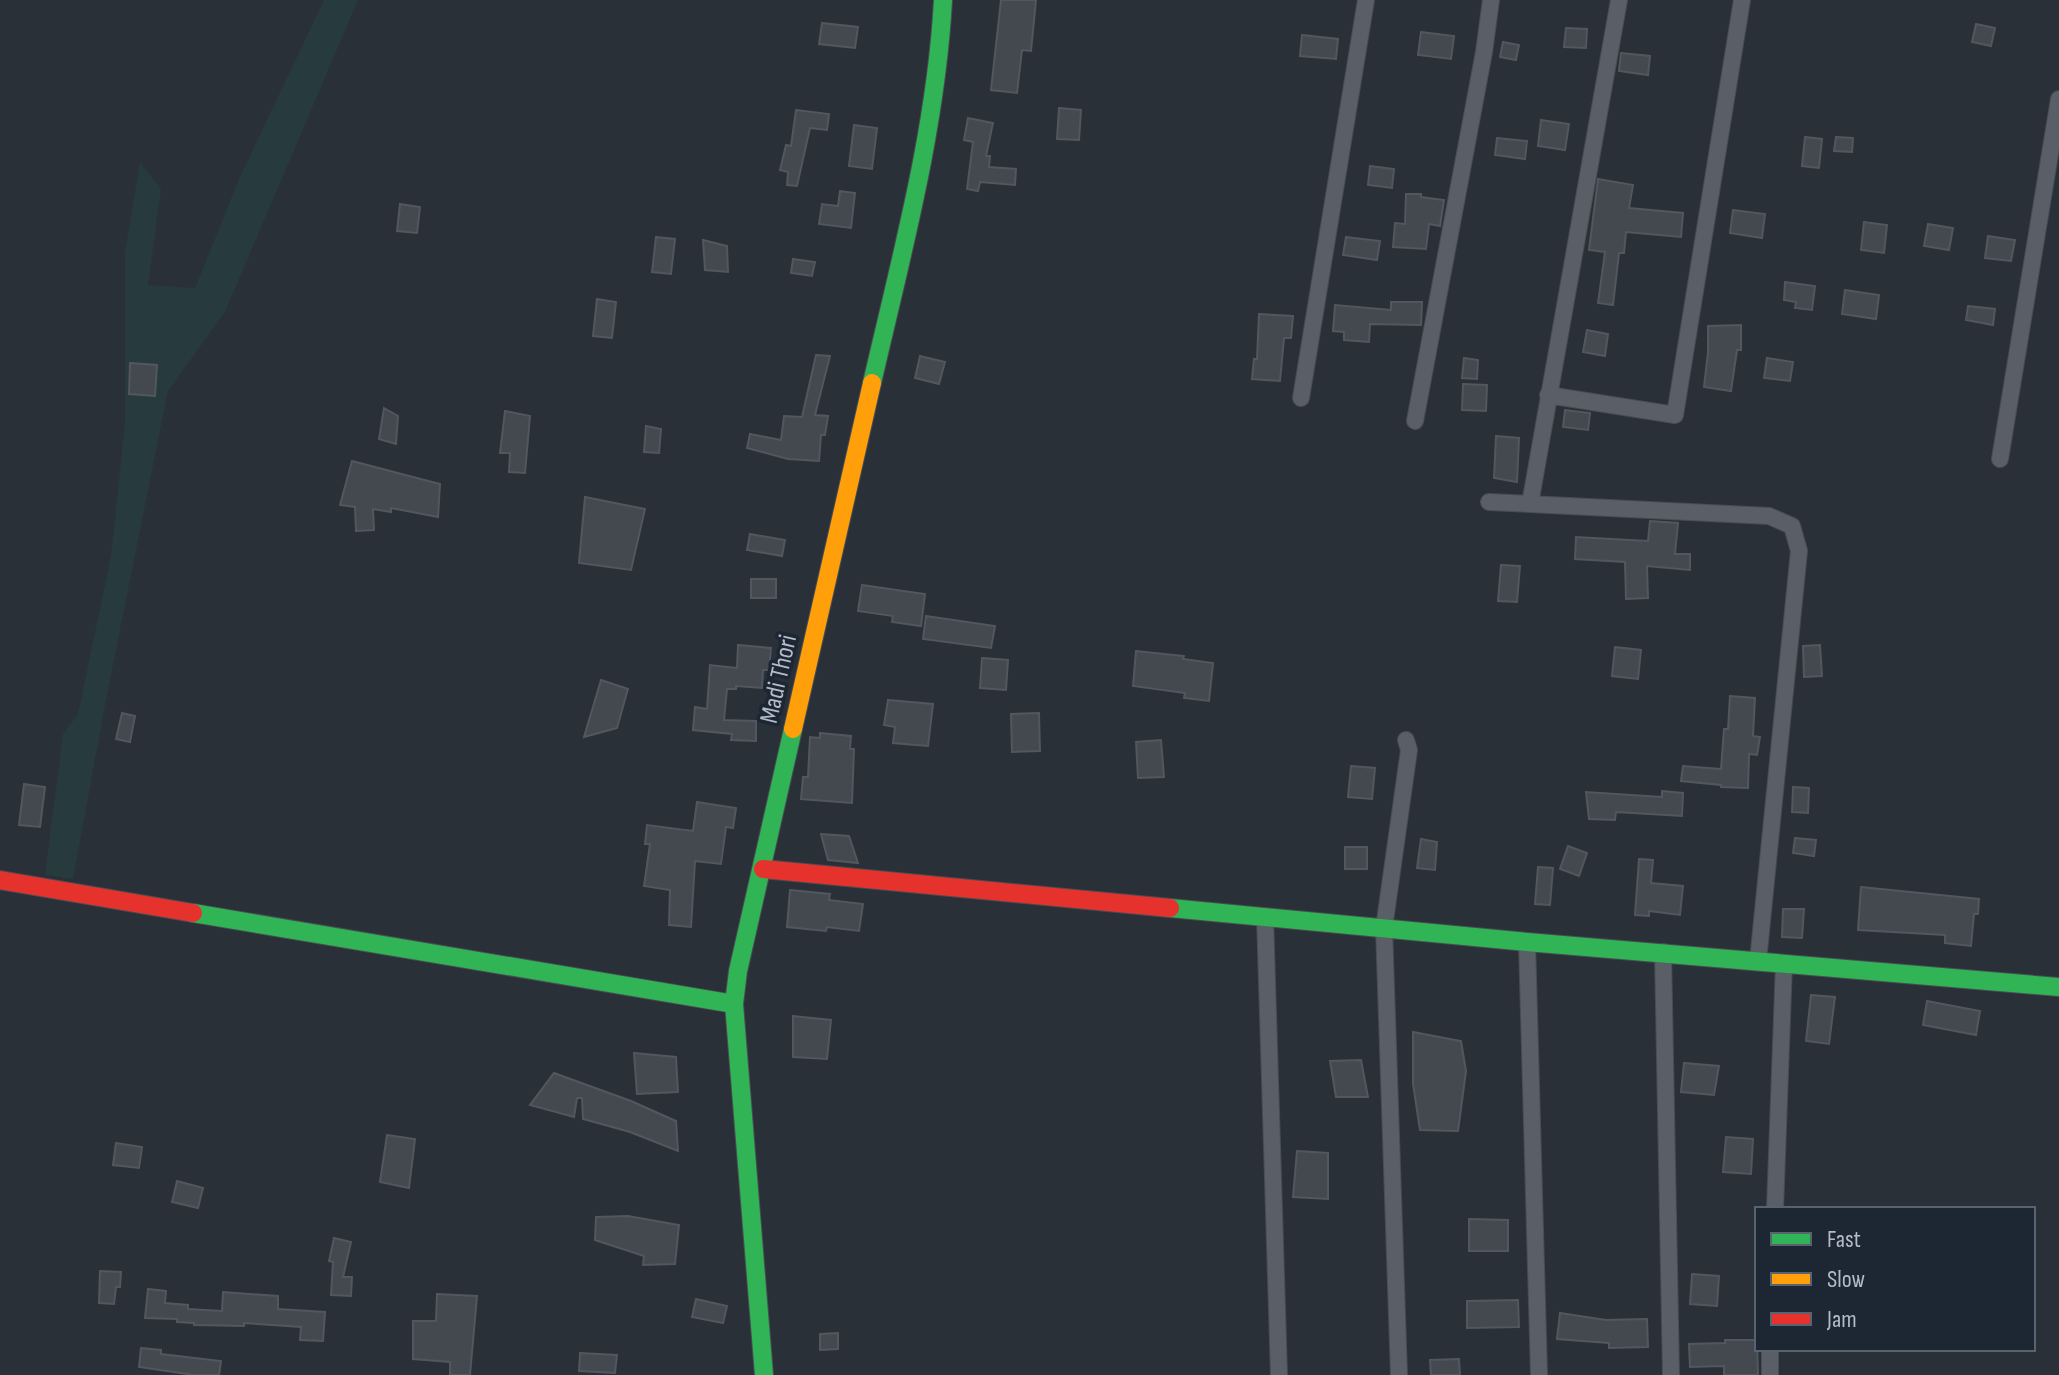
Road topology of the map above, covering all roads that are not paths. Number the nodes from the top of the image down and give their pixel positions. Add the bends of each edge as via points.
1 (943, 0) edge
2 (1366, 0) edge
3 (1491, 0) edge
4 (1619, 0) edge
5 (1742, 0) edge
6 (2059, 99) edge
7 (1548, 395) junction
8 (1301, 398) dead end
9 (1415, 421) dead end
10 (2000, 459) dead end
11 (1489, 502) dead end
12 (1530, 504) junction
13 (1406, 740) dead end
14 (763, 869) junction
15 (0, 880) edge
16 (1265, 916) junction
17 (1384, 928) junction
18 (1527, 942) junction
19 (1663, 952) junction
20 (1758, 961) junction
21 (1784, 963) junction
22 (2059, 987) edge
23 (734, 1004) junction
24 (1775, 1207) edge
25 (1770, 1351) edge
26 (764, 1375) edge
27 (1279, 1375) edge
28 (1399, 1375) edge
29 (1539, 1375) edge
30 (1671, 1375) edge
31 (1770, 1375) edge

1 - 14 street, Madi Thori via 940,58 920,173
2 - 8 street
3 - 9 street
4 - 7 street
5 - 7 street via 1675,415
6 - 10 street
7 - 12 street
11 - 12 street
12 - 20 street via 1769,516 1792,526 1799,551
13 - 17 street via 1409,750
14 - 16 street
14 - 23 street, Madi Thori
15 - 23 street
16 - 17 street
16 - 27 street
17 - 18 street
17 - 28 street
18 - 19 street
18 - 29 street
19 - 20 street
19 - 30 street
20 - 21 street
21 - 22 street
21 - 24 street
23 - 26 street, Madi Thori
25 - 31 street

